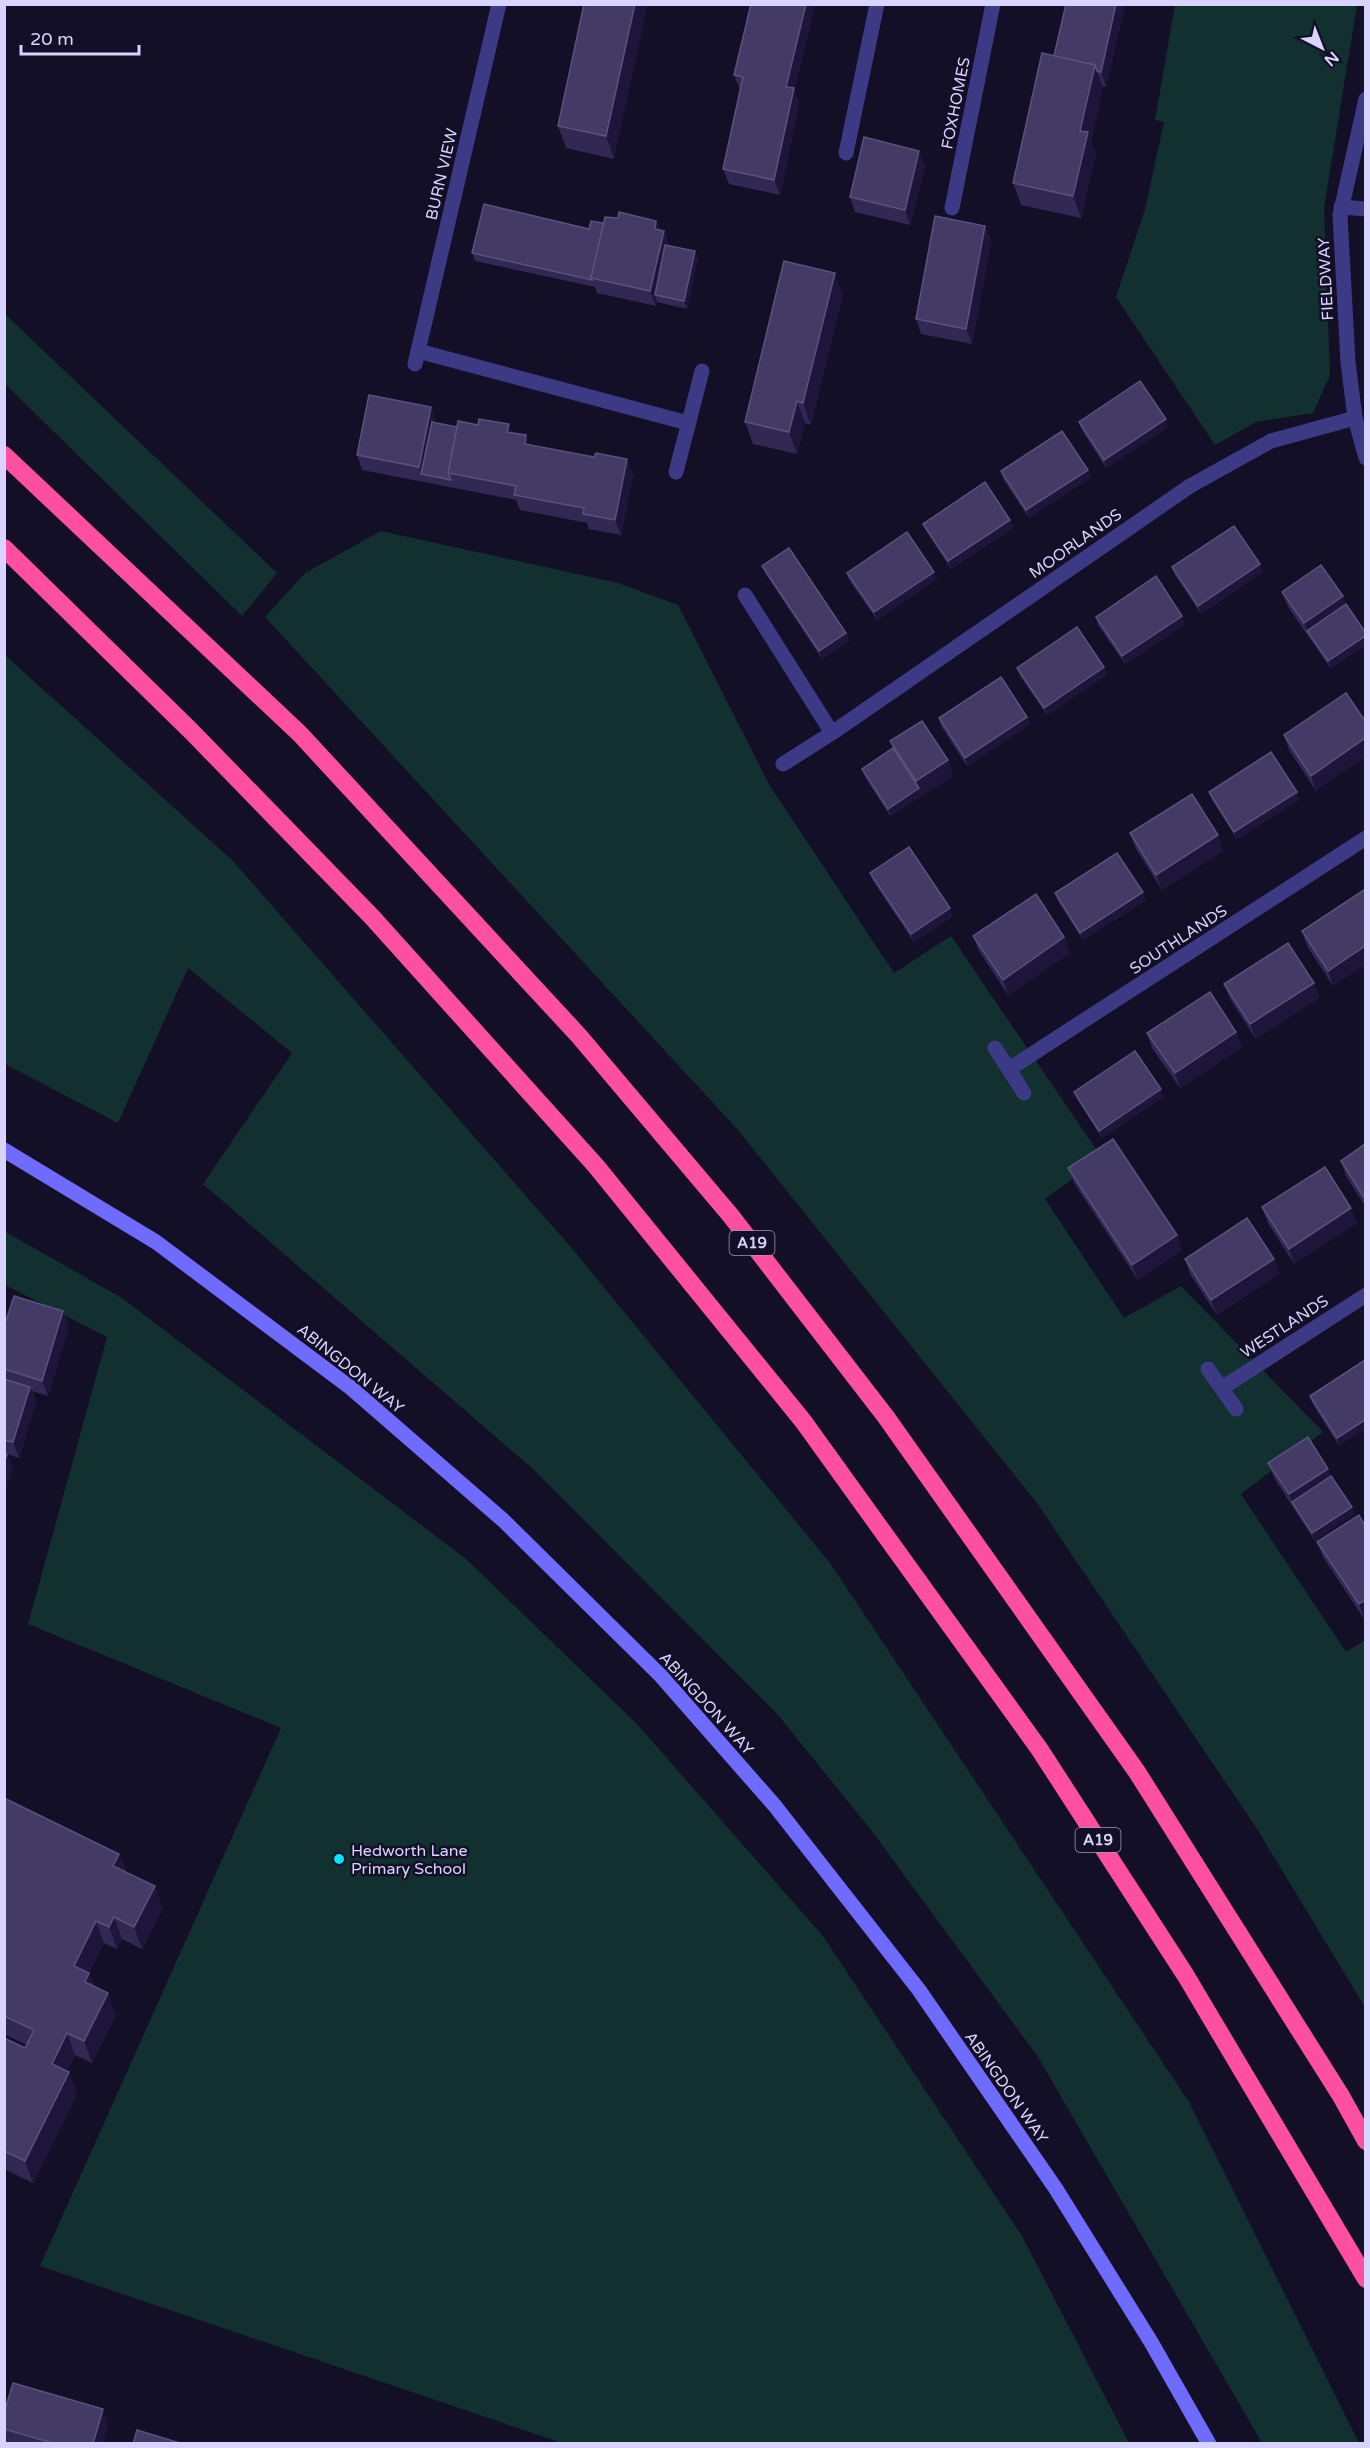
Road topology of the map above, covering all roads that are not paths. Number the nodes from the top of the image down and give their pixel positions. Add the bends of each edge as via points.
1 (499, 4) edge
2 (877, 4) edge
3 (993, 4) edge
4 (1365, 99) edge
5 (846, 153) dead end
6 (1341, 207) junction
7 (952, 208) dead end
8 (1365, 209) edge
9 (702, 371) dead end
10 (1355, 418) junction
11 (688, 423) junction
12 (4, 455) edge
13 (1365, 458) edge
14 (676, 472) dead end
15 (4, 548) edge
16 (745, 595) dead end
17 (832, 732) junction
18 (783, 764) dead end
19 (1365, 838) edge
20 (995, 1048) dead end
21 (1009, 1069) junction
22 (1024, 1093) dead end
23 (4, 1150) edge
24 (1365, 1295) edge
25 (1208, 1369) dead end
26 (1222, 1388) junction
27 (1236, 1409) dead end
28 (1365, 2141) edge
29 (1365, 2278) edge
30 (1209, 2444) edge

1 - 11 street, BURN VIEW via 416,358
2 - 5 street
3 - 7 street, FOXHOMES
4 - 6 street, FIELDWAY
6 - 8 street
6 - 10 street, FIELDWAY via 1348,362
9 - 11 street
10 - 13 street, FIELDWAY
10 - 17 street, MOORLANDS via 1271,441 1190,486
11 - 14 street
12 - 28 highway, A19 via 300,734 579,1036 731,1216 886,1417 1137,1772 1341,2096
15 - 29 highway, A19 via 191,731 372,917 596,1166 803,1421 1040,1750 1186,1976
16 - 17 street
17 - 18 street, MOORLANDS
19 - 21 street, SOUTHLANDS
20 - 21 street
21 - 22 street
23 - 30 street, ABINGDON WAY via 156,1242 351,1388 504,1521 661,1676 775,1806 919,1990 1056,2189
24 - 26 street, WESTLANDS
25 - 26 street
26 - 27 street

